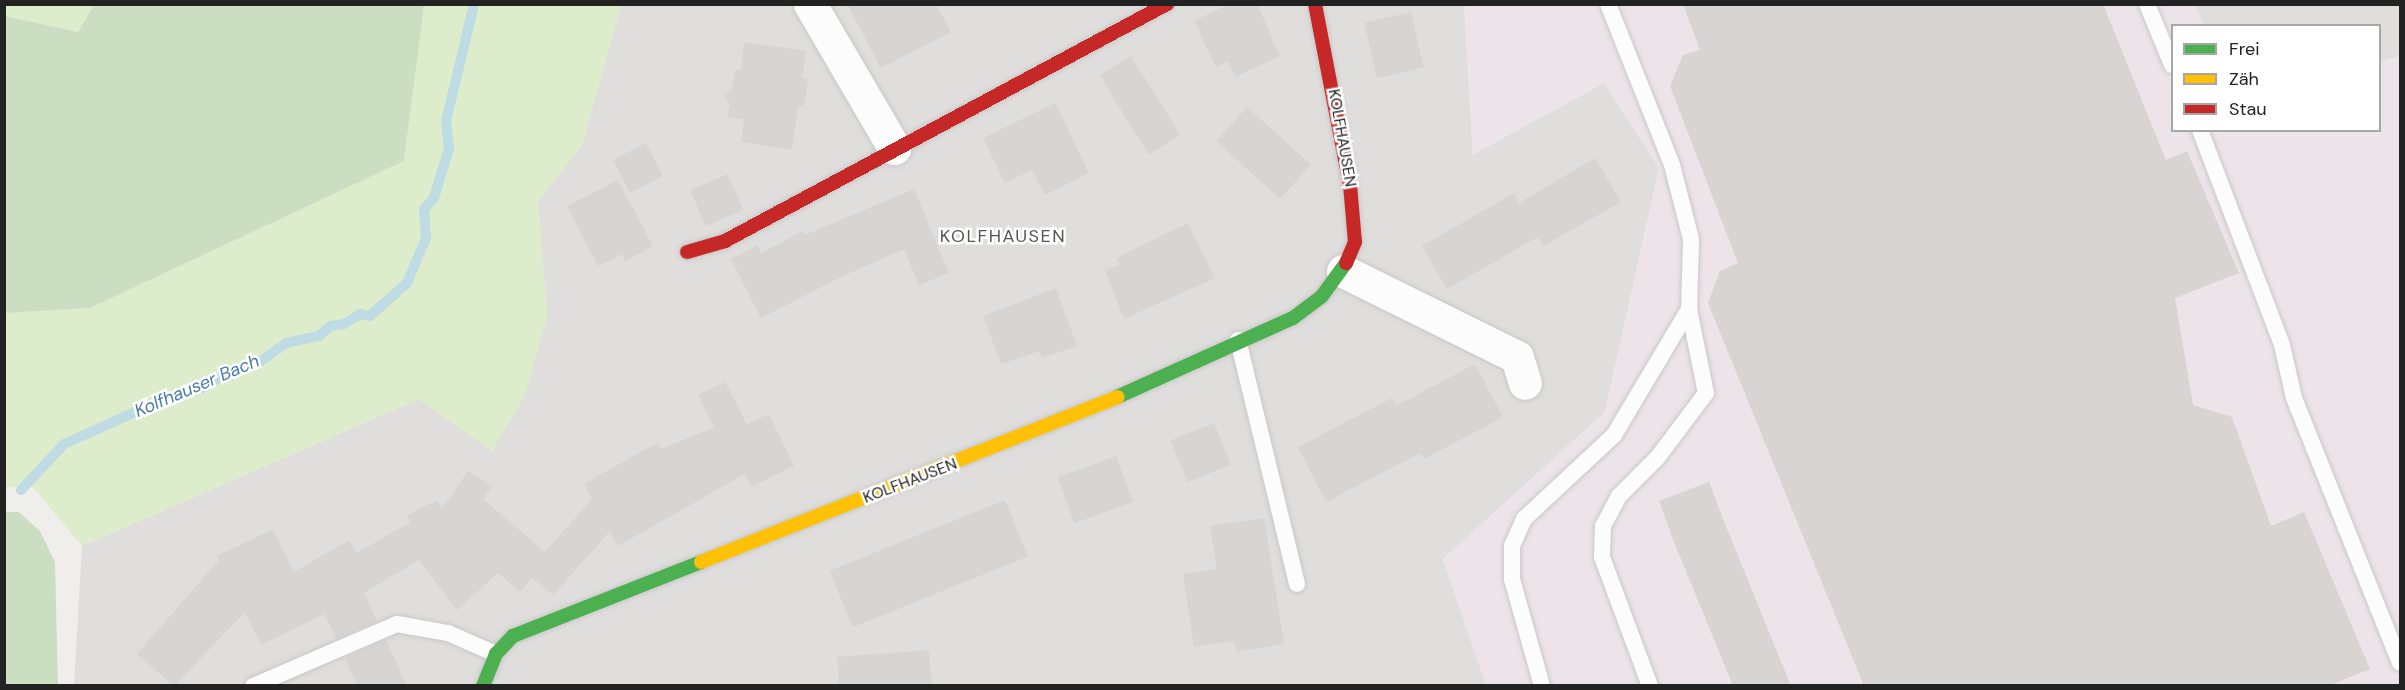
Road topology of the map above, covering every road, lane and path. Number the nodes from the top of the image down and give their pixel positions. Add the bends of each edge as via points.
1 (810, 4) edge
2 (1167, 4) edge
3 (1315, 4) edge
4 (1608, 4) edge
5 (2147, 4) edge
6 (2171, 63) edge
7 (2201, 132) edge
8 (894, 148) junction
9 (687, 252) dead end
10 (1343, 271) junction
11 (1689, 309) junction
12 (1238, 340) junction
13 (1525, 383) dead end
14 (1297, 584) dead end
15 (496, 654) junction
16 (2400, 663) edge
17 (253, 686) edge
18 (483, 686) edge
19 (1542, 686) edge
20 (1650, 686) edge

1 - 8 street
2 - 8 street
3 - 10 street, KOLFHAUSEN via 1350,185 1355,242
4 - 11 lane via 1672,165 1691,239
5 - 6 lane
7 - 16 lane via 2282,345 2294,398
8 - 9 street via 725,241
10 - 12 street, KOLFHAUSEN via 1322,296 1293,318
10 - 13 street via 1517,357
11 - 19 lane via 1614,435 1524,519 1512,546 1512,579
11 - 20 lane via 1706,393 1658,458 1618,496 1603,526 1602,557
12 - 14 lane
12 - 15 street, KOLFHAUSEN via 1071,418 513,636
15 - 17 lane via 447,633 397,624
15 - 18 street, KOLFHAUSEN

